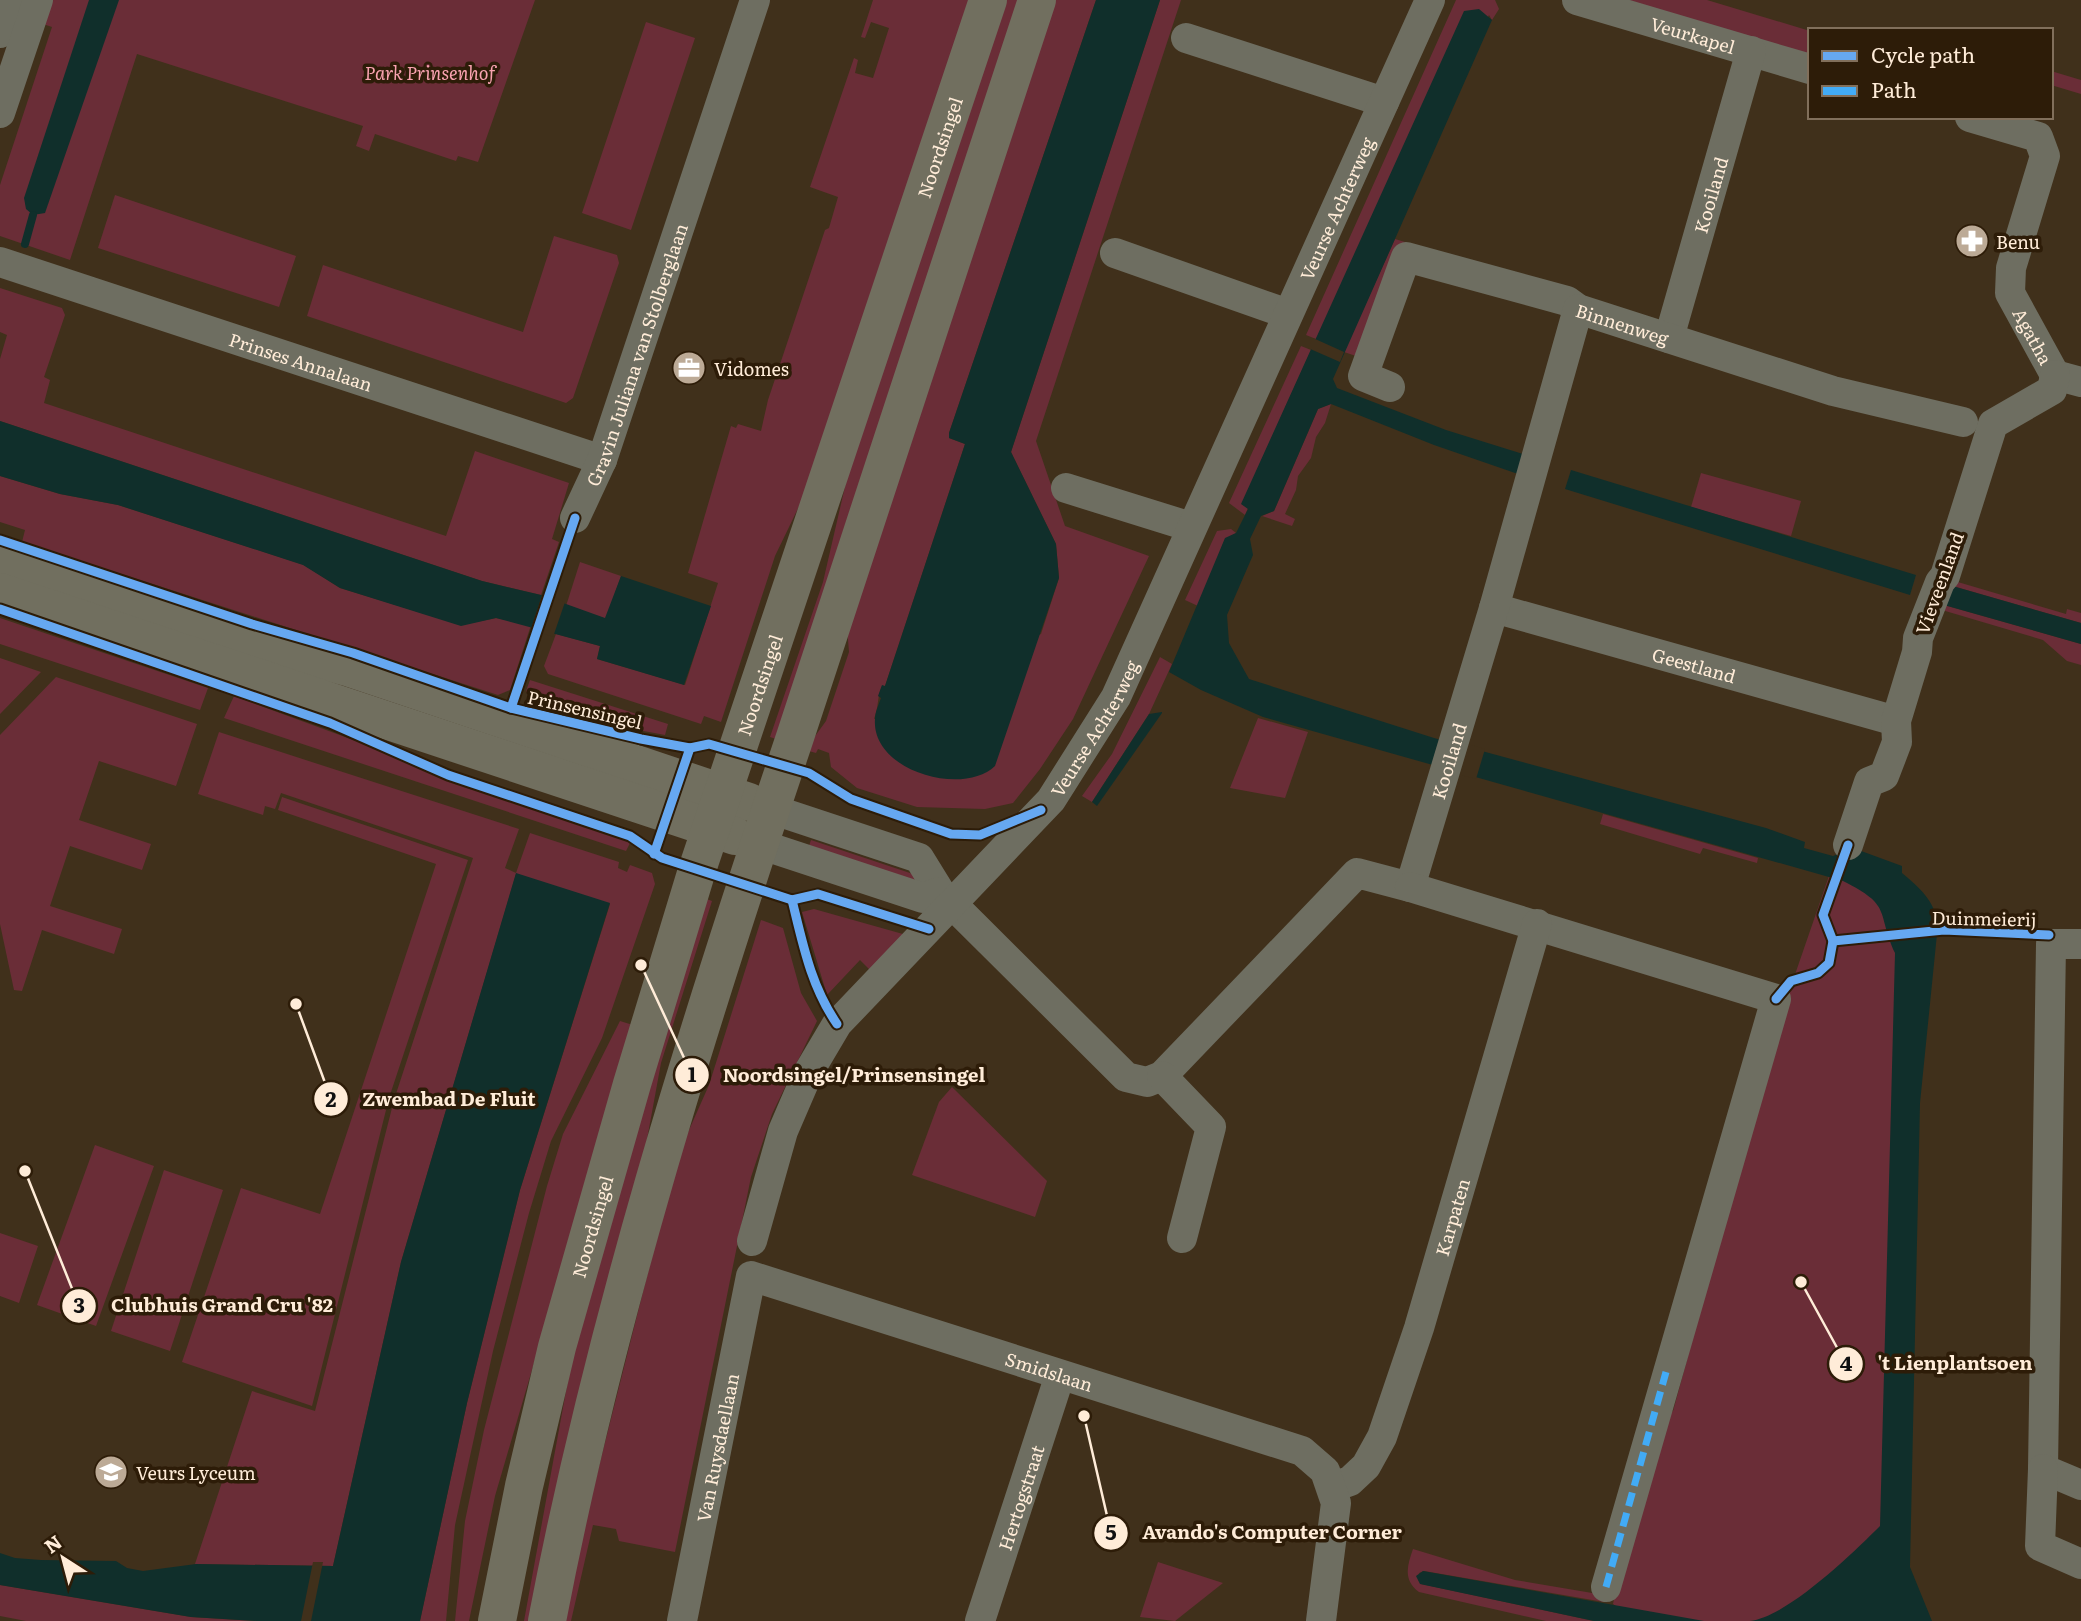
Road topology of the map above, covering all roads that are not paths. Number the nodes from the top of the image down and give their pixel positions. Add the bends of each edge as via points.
1 (11, 0) edge
2 (38, 0) edge
3 (755, 0) edge
4 (988, 0) edge
5 (1037, 0) edge
6 (1430, 0) edge
7 (1577, 0) edge
8 (0, 33) edge
9 (1186, 38) dead end
10 (1751, 51) junction
11 (1808, 68) edge
12 (1384, 102) junction
13 (0, 113) edge
14 (1977, 119) edge
15 (1115, 253) dead end
16 (0, 262) edge
17 (1578, 309) junction
18 (1287, 314) junction
19 (1669, 338) junction
20 (2068, 378) edge
21 (1391, 387) dead end
22 (1962, 422) dead end
23 (602, 460) junction
24 (1066, 488) dead end
25 (575, 518) dead end
26 (1191, 527) junction
27 (0, 562) edge
28 (0, 592) edge
29 (1494, 608) junction
30 (1896, 721) junction
31 (718, 811) junction
32 (765, 827) junction
33 (1848, 845) dead end
34 (1410, 887) junction
35 (946, 898) junction
36 (1537, 924) junction
37 (2081, 944) edge
38 (1161, 1076) junction
39 (1182, 1238) dead end
40 (752, 1241) dead end
41 (751, 1276) joint
42 (1060, 1375) junction
43 (2043, 1469) junction
44 (2081, 1485) edge
45 (1333, 1487) junction
46 (2081, 1564) edge
47 (1606, 1587) dead end
48 (497, 1621) edge
49 (548, 1621) edge
50 (682, 1621) edge
51 (980, 1621) edge
52 (1321, 1621) edge

1 - 8 street
2 - 13 street
3 - 23 street, Gravin Juliana van Stolberglaan
4 - 31 main road, Noordsingel
5 - 32 main road
6 - 12 street, Veurse Achterweg
7 - 10 street, Veurkapel
9 - 12 street
10 - 11 street, Veurkapel
10 - 19 street, Kooiland
12 - 18 street, Veurse Achterweg
14 - 20 street, Agatha via 2038,137 2045,156 2011,268 2010,293
15 - 18 street
16 - 23 street, Prinses Annalaan
17 - 19 street, Binnenweg
17 - 21 street, Binnenweg via 1567,301 1406,257 1363,376
17 - 29 street, Kooiland
18 - 26 street, Veurse Achterweg
19 - 22 street, Binnenweg via 1833,391
20 - 30 street, Vieveenland via 1993,424 1945,576 1925,615
23 - 25 street, Gravin Juliana van Stolberglaan
24 - 26 street
26 - 35 street, Veurse Achterweg via 1116,697 1060,787
27 - 31 main road, Prinsensingel via 351,668
28 - 31 main road, Prinsensingel
29 - 30 street, Geestland
29 - 34 street, Kooiland
30 - 33 street, Vieveenland via 1897,742 1884,776 1869,782
31 - 32 main road, Prinsensingel
31 - 48 main road, Noordsingel via 632,1084 557,1347
32 - 35 street, Prinsensingel via 919,858
32 - 49 main road via 620,1296 582,1451
34 - 36 street
34 - 38 street via 1357,873
35 - 38 street via 1126,1077 1147,1082
35 - 40 street, Veurse Achterweg via 837,1024 808,1073 783,1131
36 - 45 street, Karpaten via 1419,1328 1382,1437 1366,1466 1350,1481
36 - 47 street via 1776,999
37 - 43 street, Duinmeierij via 2051,944
38 - 39 street via 1211,1127
41 - 42 street, Smidslaan
41 - 50 street, Van Ruysdaellaan
42 - 45 street, Smidslaan via 1302,1451 1325,1471
42 - 51 street, Hertogstraat
43 - 44 street
43 - 46 street, Duinmeierij via 2040,1546
45 - 52 street via 1335,1520

